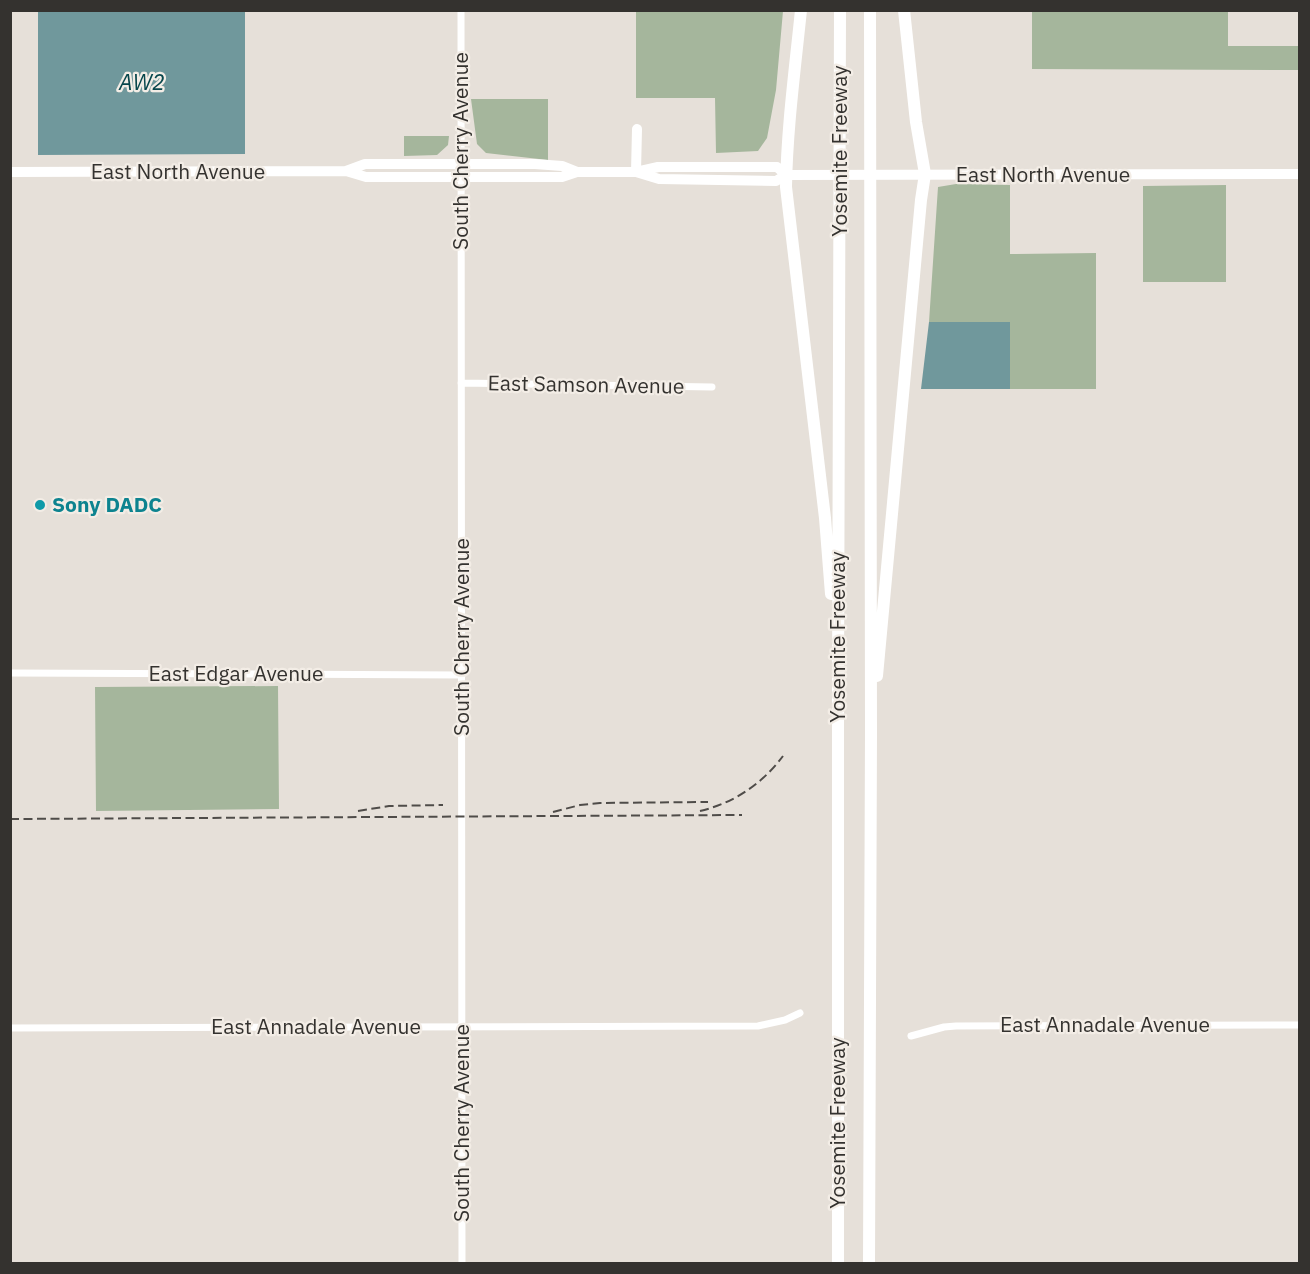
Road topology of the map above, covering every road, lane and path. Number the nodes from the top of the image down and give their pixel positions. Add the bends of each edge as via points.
1 (461, 10) edge
2 (801, 10) edge
3 (840, 10) edge
4 (870, 10) edge
5 (904, 10) edge
6 (637, 129) dead end
7 (461, 164) junction
8 (346, 171) junction
9 (10, 172) edge
10 (577, 172) junction
11 (636, 172) junction
12 (925, 174) junction
13 (1299, 174) edge
14 (786, 175) junction
15 (460, 177) junction
16 (461, 383) junction
17 (712, 387) dead end
18 (10, 673) edge
19 (462, 675) junction
20 (838, 693) junction
21 (871, 733) junction
22 (800, 1013) dead end
23 (1299, 1025) edge
24 (462, 1027) junction
25 (10, 1028) edge
26 (911, 1036) dead end
27 (462, 1263) edge
28 (838, 1263) edge
29 (869, 1263) edge

1 - 7 street, South Cherry Avenue
2 - 14 highway
3 - 20 highway, Yosemite Freeway
4 - 21 highway, Yosemite Freeway
5 - 12 highway
6 - 11 street
7 - 8 street, East North Avenue via 365,164
7 - 10 street, East North Avenue via 562,166
7 - 15 street, South Cherry Avenue
8 - 9 street, East North Avenue
8 - 15 street, East North Avenue via 366,177
10 - 11 street, East North Avenue
10 - 15 street, East North Avenue via 562,177
11 - 14 street, East North Avenue via 658,167 777,167
12 - 13 street, East North Avenue
12 - 14 street, East North Avenue
12 - 21 highway
14 - 20 highway via 825,518
15 - 16 street, South Cherry Avenue
16 - 17 street, East Samson Avenue
16 - 19 street, South Cherry Avenue
18 - 19 street, East Edgar Avenue
19 - 24 street, South Cherry Avenue
20 - 28 highway, Yosemite Freeway
21 - 29 highway, Yosemite Freeway
22 - 24 street, East Annadale Avenue via 758,1026
23 - 26 street, East Annadale Avenue via 956,1026
24 - 25 street, East Annadale Avenue
24 - 27 street, South Cherry Avenue

